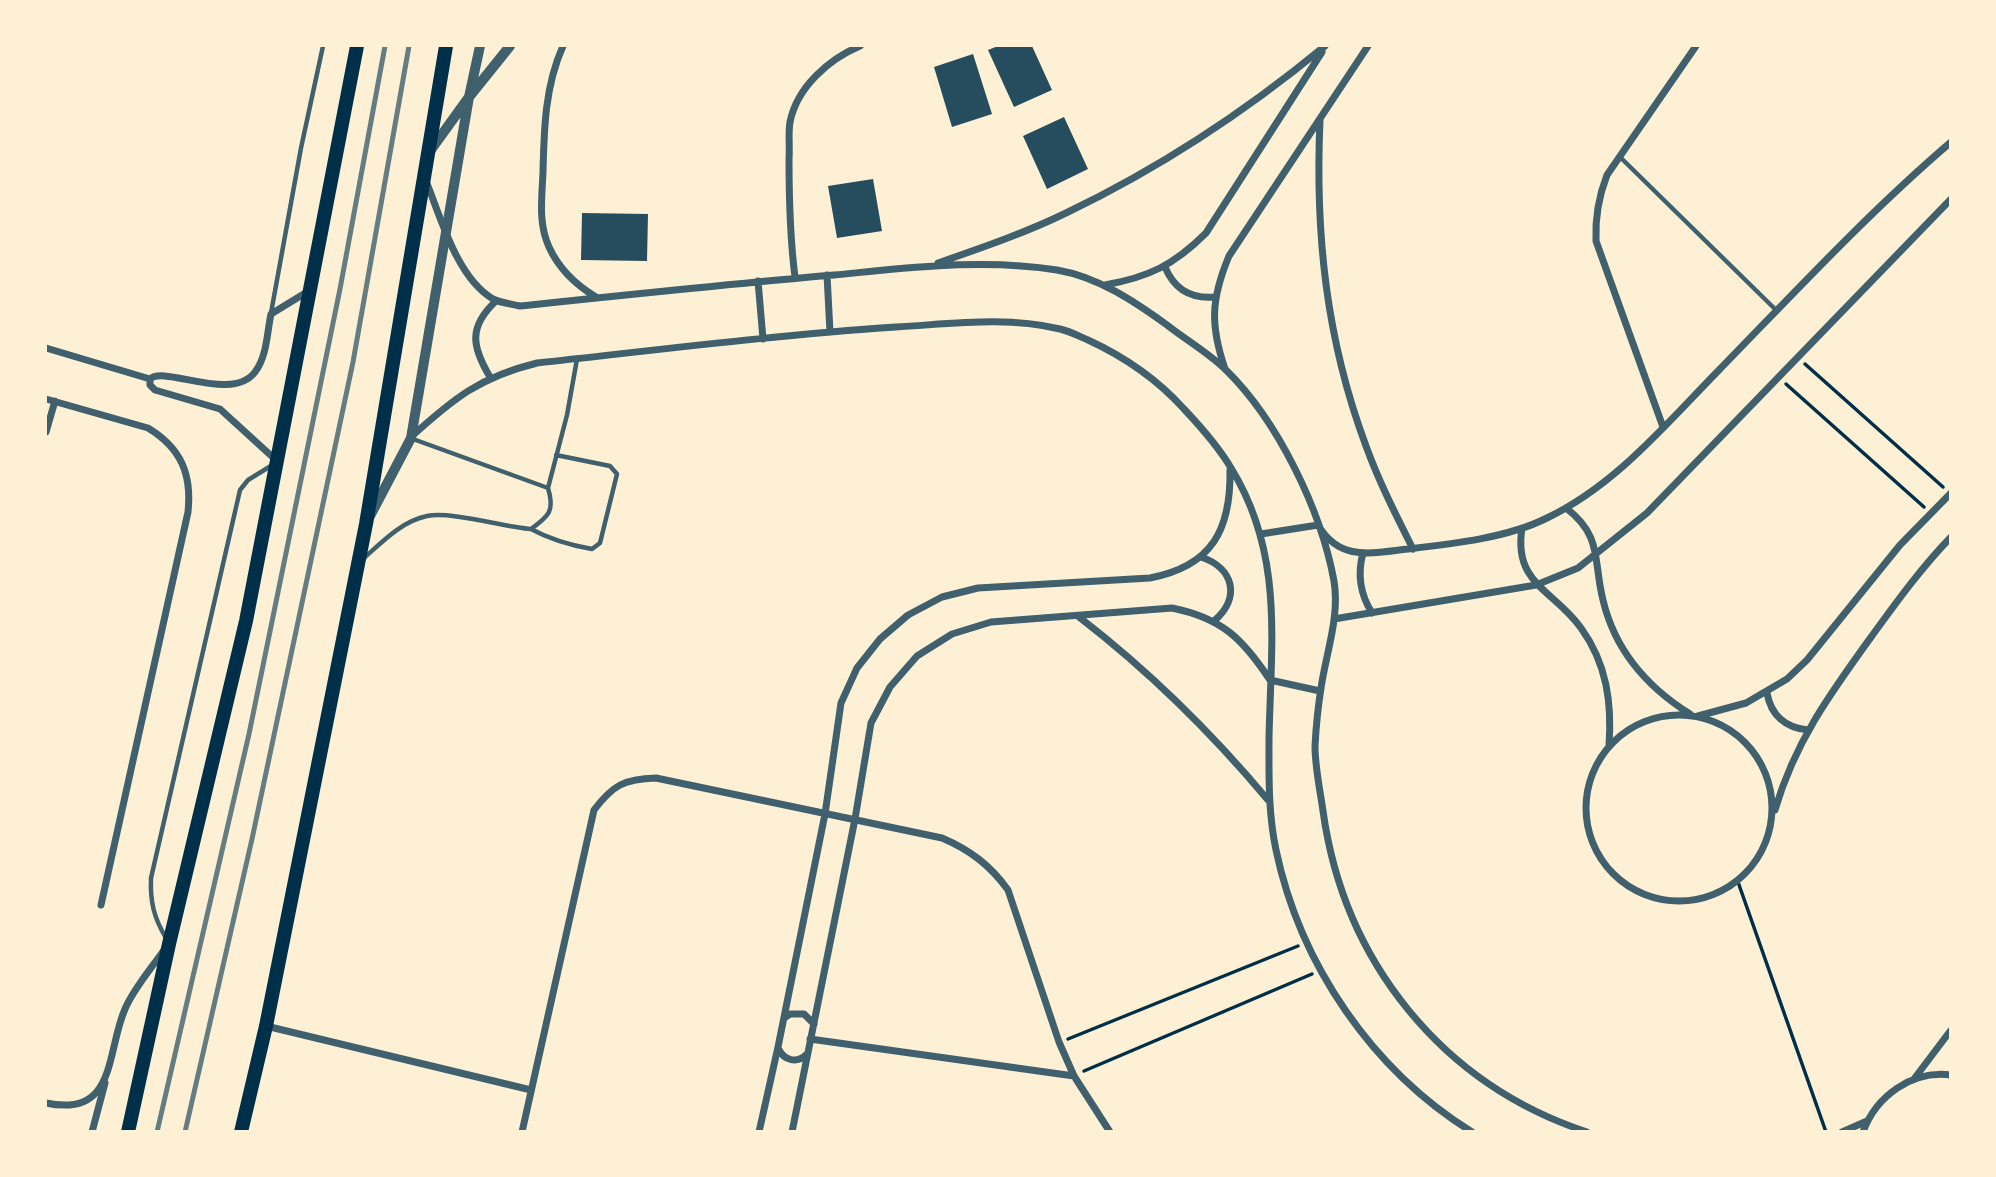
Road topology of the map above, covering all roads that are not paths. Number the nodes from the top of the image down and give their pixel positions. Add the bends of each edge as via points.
1 (323, 46) edge
2 (358, 46) edge
3 (446, 46) edge
4 (480, 46) edge
5 (510, 46) edge
6 (564, 46) edge
7 (860, 46) edge
8 (1325, 46) edge
9 (1367, 46) edge
10 (1696, 46) edge
11 (468, 97) junction
12 (1320, 120) junction
13 (1951, 142) edge
14 (427, 156) junction
15 (1619, 156) junction
16 (423, 174) junction
17 (1951, 199) edge
18 (446, 232) junction
19 (930, 266) junction
20 (1164, 267) junction
21 (827, 275) junction
22 (795, 277) junction
23 (758, 281) junction
24 (1105, 285) junction
25 (311, 289) junction
26 (1215, 297) junction
27 (596, 298) junction
28 (496, 301) junction
29 (1777, 310) junction
30 (271, 314) junction
31 (830, 332) junction
32 (763, 339) junction
33 (46, 348) edge
34 (577, 359) junction
35 (1225, 369) junction
36 (490, 377) junction
37 (150, 379) junction
38 (46, 399) edge
39 (55, 401) junction
40 (1663, 427) junction
41 (46, 432) edge
42 (411, 438) junction
43 (556, 455) junction
44 (278, 461) junction
45 (1230, 465) junction
46 (548, 488) junction
47 (1950, 494) edge
48 (1566, 508) junction
49 (366, 524) junction
50 (1318, 524) junction
51 (1522, 528) junction
52 (531, 529) junction
53 (1261, 534) junction
54 (1951, 537) edge
55 (1413, 548) junction
56 (1363, 554) junction
57 (1597, 554) junction
58 (1201, 557) junction
59 (358, 563) junction
60 (1536, 585) junction
61 (1372, 613) junction
62 (1078, 616) junction
63 (1334, 619) junction
64 (1214, 621) junction
65 (1270, 680) junction
66 (1320, 691) junction
67 (1767, 693) junction
68 (1694, 715) junction
69 (1808, 730) junction
70 (1609, 746) junction
71 (1268, 800) junction
72 (825, 814) junction
73 (855, 819) junction
74 (1771, 825) junction
75 (101, 905) dead end
76 (169, 944) junction
77 (784, 1018) junction
78 (814, 1024) junction
79 (266, 1026) junction
80 (1951, 1030) edge
81 (810, 1039) junction
82 (778, 1047) junction
83 (808, 1054) junction
84 (1951, 1075) edge
85 (1074, 1076) junction
86 (106, 1079) junction
87 (1914, 1079) junction
88 (531, 1090) junction
89 (46, 1103) edge
90 (1867, 1121) junction
91 (92, 1132) edge
92 (128, 1132) edge
93 (241, 1132) edge
94 (522, 1132) edge
95 (759, 1132) edge
96 (792, 1132) edge
97 (1110, 1132) edge
98 (1472, 1132) edge
99 (1587, 1132) edge
100 (1842, 1132) edge
101 (1863, 1132) edge

1 - 30 lane
2 - 25 main road
3 - 14 main road
4 - 11 street
5 - 11 street
6 - 27 street via 545,113 541,221 563,270
7 - 22 street via 827,64 811,81 790,121 789,203
8 - 19 street via 1225,123 1131,180 1009,238
8 - 20 street via 1206,233
9 - 12 street
10 - 15 street
11 - 14 street
11 - 18 street
12 - 26 street via 1229,256
12 - 55 street via 1319,231 1335,341 1366,448
13 - 29 street via 1869,215
14 - 16 main road
15 - 29 lane
15 - 40 street via 1599,197 1597,241
16 - 18 street
16 - 49 main road
17 - 57 street via 1647,513
18 - 28 street via 468,276
18 - 42 street
19 - 21 street
19 - 24 street via 1015,265 1061,271
20 - 24 street via 1134,280
20 - 26 street via 1188,294
21 - 22 street
21 - 31 street
22 - 23 street
23 - 27 street
23 - 32 street
24 - 35 street
25 - 30 street
25 - 44 main road
26 - 35 street via 1216,341
27 - 28 street via 520,306
28 - 36 street via 476,328 475,345
29 - 40 street
30 - 37 street via 261,361 246,380 222,385 159,375
31 - 32 street
31 - 45 street via 1004,320 1063,330 1117,353 1163,386
32 - 34 street
33 - 37 street
34 - 36 street via 537,363
34 - 43 lane
35 - 50 street via 1288,453
36 - 42 street via 449,402
37 - 44 street via 155,390 220,409
38 - 39 street
39 - 41 street
39 - 75 street via 154,432 173,449 189,480 188,512
40 - 48 street via 1633,459
42 - 46 lane
42 - 49 street
43 - 46 lane
43 - 52 lane via 610,466 617,474 600,543 592,549 555,542
44 - 76 main road via 246,621
44 - 76 lane via 240,490 151,878 150,901
45 - 53 street
45 - 58 street via 1231,499 1221,531
46 - 52 lane via 550,512
47 - 67 street via 1900,545 1807,660
48 - 51 street
48 - 57 street via 1589,532
49 - 59 main road
50 - 53 street
50 - 56 street via 1335,545
50 - 63 street via 1334,584
51 - 55 street
51 - 60 street via 1521,558
52 - 59 lane via 428,516 398,528
53 - 65 street via 1272,611
54 - 69 street via 1917,574
55 - 56 street
56 - 61 street via 1360,584
57 - 60 street via 1578,568
57 - 68 street via 1602,599 1625,654 1665,698
58 - 64 street via 1222,568 1229,579 1229,602
58 - 72 street via 1186,567 1150,578 978,588 942,597 908,615 880,639 857,668 841,703
59 - 79 main road
60 - 61 street
60 - 70 street via 1564,608 1594,648 1609,696
61 - 63 street
62 - 64 street via 1172,608
62 - 71 street via 1179,702
62 - 73 street via 991,622 952,634 917,656 890,687 871,723
63 - 66 street
64 - 65 street via 1243,644
65 - 66 street
65 - 71 street
66 - 99 street via 1315,749 1328,845 1364,944 1417,1020 1464,1066 1508,1097
67 - 68 street via 1746,703
67 - 69 street via 1777,716
68 - 70 street via 1668,714 1646,720
68 - 74 street via 1721,724 1757,755 1773,800
69 - 74 street
70 - 74 street via 1595,766 1587,790 1591,840 1603,863 1620,881 1642,894 1666,901 1716,895 1753,866
71 - 98 street via 1288,897 1320,971 1379,1054 1415,1090
72 - 73 street
72 - 77 street
72 - 88 street via 656,778 631,779 609,790 594,810
73 - 78 street
73 - 85 street via 942,838 962,846 995,873 1008,890
76 - 86 street via 124,1011
76 - 92 main road
77 - 78 street via 797,1013
77 - 82 street
78 - 81 street
79 - 88 street
79 - 93 main road
80 - 87 street
81 - 83 street
81 - 85 street
82 - 83 street via 791,1060
82 - 95 street
83 - 96 street
84 - 87 street
85 - 97 street
86 - 89 street via 91,1096 72,1105
86 - 91 street
87 - 90 street via 1895,1089
88 - 94 street
90 - 100 street
90 - 101 street

